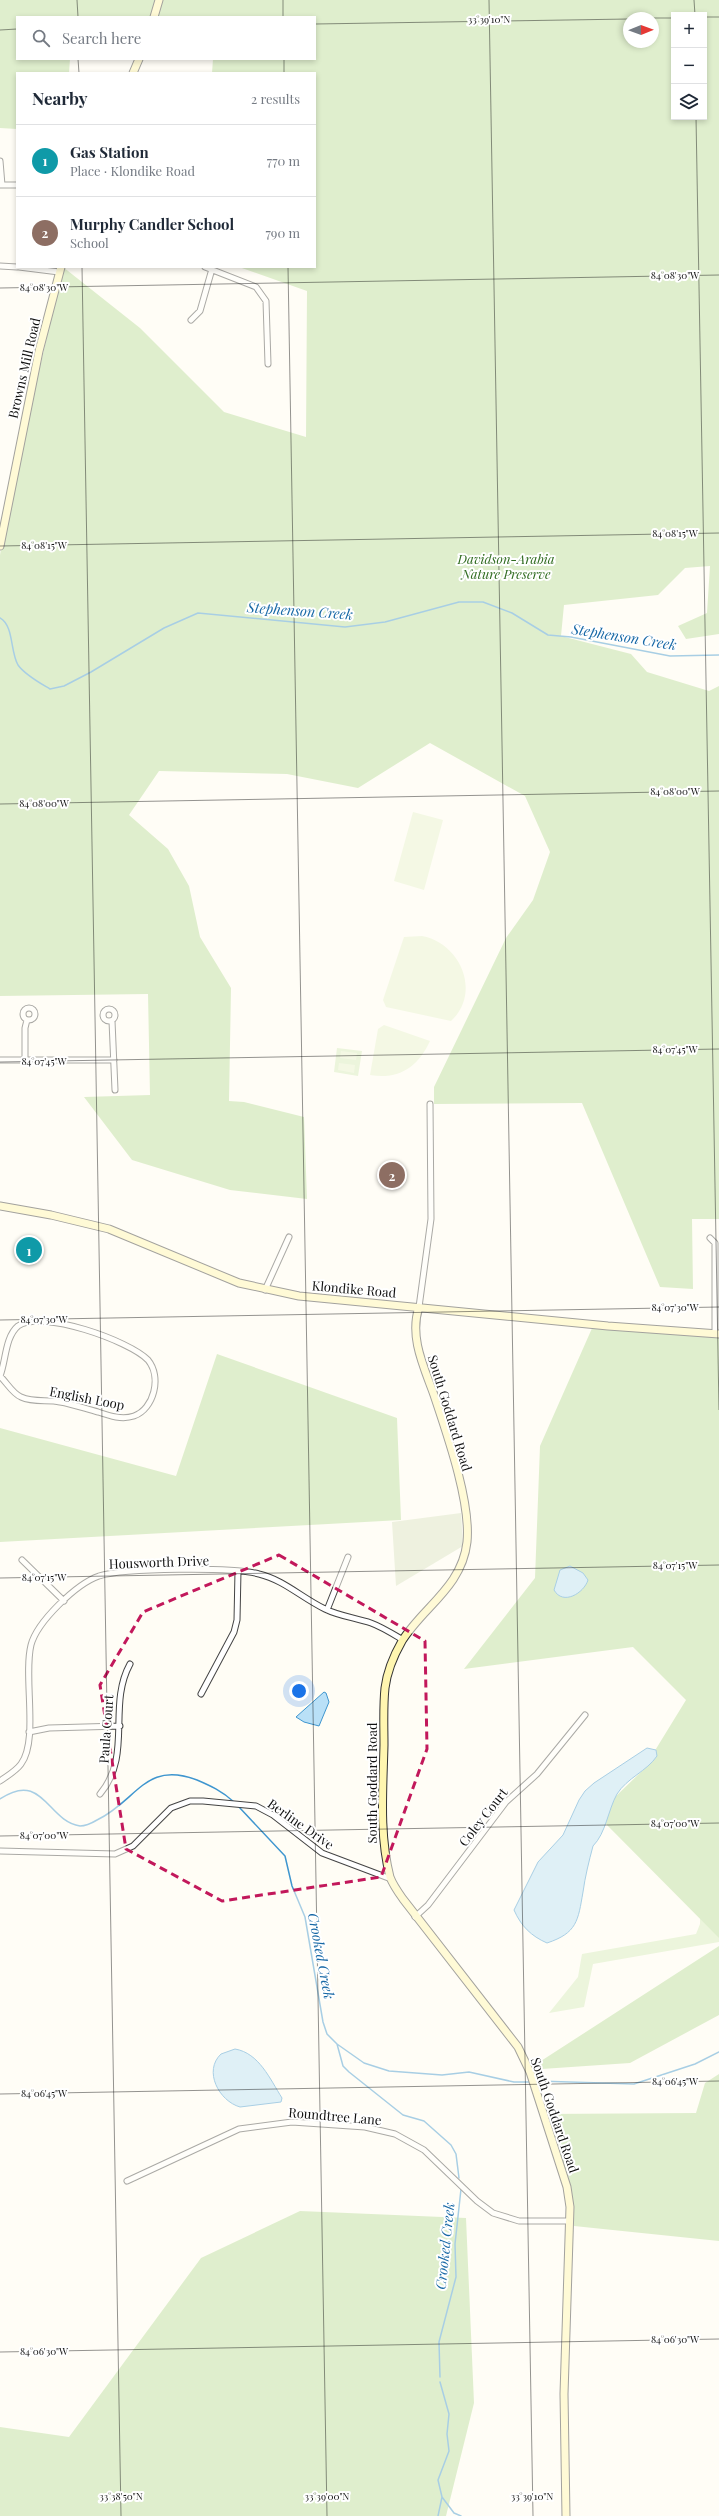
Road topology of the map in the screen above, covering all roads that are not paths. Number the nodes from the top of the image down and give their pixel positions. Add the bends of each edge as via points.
1 (159, 0) edge
2 (154, 16) edge
3 (139, 60) edge
4 (133, 72) edge
5 (0, 161) edge
6 (1, 185) edge
7 (16, 185) edge
8 (0, 266) edge
9 (16, 267) edge
10 (35, 268) edge
11 (208, 268) edge
12 (212, 269) junction
13 (60, 270) edge
14 (191, 320) dead end
15 (268, 364) dead end
16 (0, 546) edge
17 (27, 1020) dead end
18 (112, 1021) dead end
19 (0, 1060) edge
20 (114, 1060) junction
21 (25, 1061) junction
22 (115, 1090) dead end
23 (430, 1104) dead end
24 (0, 1206) edge
25 (289, 1237) dead end
26 (710, 1238) dead end
27 (265, 1290) junction
28 (418, 1307) junction
29 (717, 1334) edge
30 (0, 1376) edge
31 (348, 1557) dead end
32 (22, 1560) dead end
33 (238, 1571) junction
34 (64, 1601) junction
35 (327, 1610) junction
36 (403, 1640) junction
37 (130, 1664) dead end
38 (201, 1694) dead end
39 (585, 1715) dead end
40 (120, 1726) junction
41 (29, 1732) junction
42 (0, 1781) edge
43 (100, 1794) dead end
44 (0, 1851) edge
45 (391, 1879) junction
46 (415, 1916) junction
47 (127, 2181) dead end
48 (570, 2221) junction
49 (566, 2516) edge

1 - 2 street
3 - 4 street
5 - 6 street
6 - 7 street
8 - 9 street
10 - 13 street
11 - 12 street
12 - 14 street via 200,311
12 - 15 street via 256,287 266,301
13 - 16 street, Browns Mill Road via 39,351
17 - 21 street
18 - 20 street
19 - 21 street
20 - 21 street
20 - 22 street
23 - 28 street, South Goddard Road via 431,1219
24 - 27 street, Klondike Road via 109,1229 239,1283
25 - 27 street
26 - 29 street via 715,1243
27 - 28 street, Klondike Road via 299,1296
28 - 29 street, Klondike Road via 601,1326
28 - 36 street, South Goddard Road via 416,1333 421,1360 450,1442 466,1514 467,1543 461,1566 454,1579
30 - 30 street, English Loop via 21,1397 59,1401 115,1417 132,1417 142,1413 151,1400 155,1384 153,1370 143,1356 75,1326 40,1320 23,1320 18,1326 10,1339
31 - 35 street
32 - 34 street
33 - 34 street, Housworth Drive via 113,1573 98,1576 85,1583
33 - 35 street, Housworth Drive via 258,1573 276,1579
33 - 38 street via 237,1620 234,1632
34 - 41 street, Housworth Drive via 40,1625 30,1646
35 - 36 street, Housworth Drive via 373,1624
36 - 45 street, South Goddard Road via 389,1671 385,1688 383,1836
37 - 40 street, Paula Court via 120,1691
39 - 46 street, Coley Court via 537,1774 506,1802 485,1834 428,1905
40 - 41 street via 49,1728
40 - 43 street, Paula Court via 115,1768 111,1781
41 - 42 street, Housworth Drive via 29,1745 21,1764
44 - 45 street, Berline Drive via 115,1854 133,1846 171,1808 183,1802 203,1800 256,1806 273,1815 322,1853
45 - 46 street, South Goddard Road
46 - 48 street, South Goddard Road via 505,2029 530,2072 567,2187
47 - 48 street, Roundtree Lane via 245,2127 292,2122 364,2127 395,2134 419,2146 493,2213 519,2221
48 - 49 street, South Goddard Road via 564,2394

